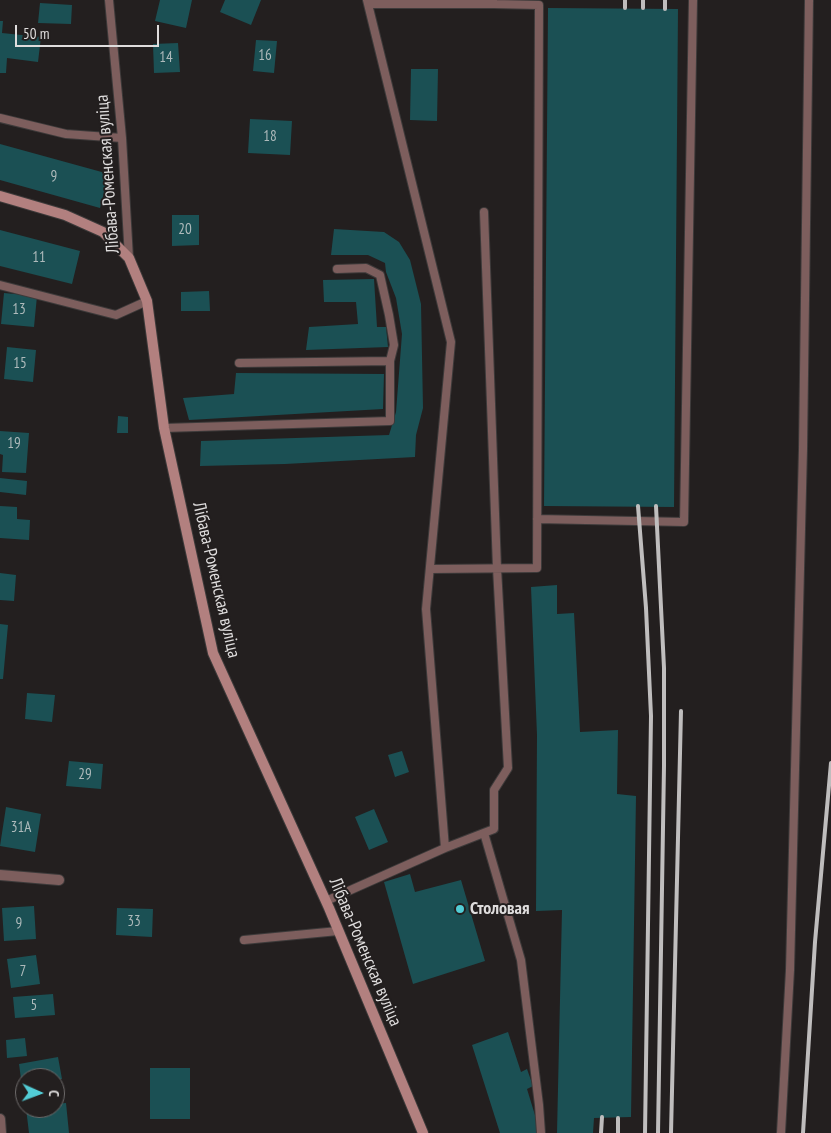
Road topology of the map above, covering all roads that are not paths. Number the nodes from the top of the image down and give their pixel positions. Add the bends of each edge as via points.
1 (109, 0) edge
2 (692, 0) edge
3 (809, 0) edge
4 (368, 2) edge
5 (493, 2) edge
6 (539, 2) edge
7 (0, 118) edge
8 (122, 138) junction
9 (0, 196) edge
10 (484, 212) dead end
11 (129, 258) junction
12 (337, 269) dead end
13 (0, 285) edge
14 (147, 302) junction
15 (390, 361) junction
16 (239, 363) dead end
17 (164, 428) junction
18 (537, 519) junction
19 (497, 568) junction
20 (430, 569) junction
21 (484, 833) junction
22 (445, 848) junction
23 (0, 875) edge
24 (59, 880) dead end
25 (326, 900) junction
26 (338, 931) junction
27 (244, 940) dead end
28 (0, 1119) edge
29 (1, 1133) edge
30 (423, 1133) edge
31 (540, 1133) edge
32 (781, 1133) edge

1 - 8 lane, Лібава-Роменская вуліца
2 - 18 lane via 684,522
3 - 32 lane via 803,440 790,970
4 - 5 lane
4 - 20 lane via 451,342
5 - 6 lane
6 - 18 lane
7 - 8 lane via 66,134
8 - 11 lane, Лібава-Роменская вуліца
9 - 11 main road via 66,216 103,232
10 - 19 lane
11 - 14 main road, Лібава-Роменская вуліца
12 - 15 lane via 366,268 380,275 394,345
13 - 14 lane via 116,315
14 - 17 main road, Лібава-Роменская вуліца
15 - 16 lane
15 - 17 lane via 390,421
17 - 25 main road, Лібава-Роменская вуліца via 213,653
18 - 19 lane via 537,568
19 - 20 lane
19 - 21 lane via 508,768 494,790 494,829
20 - 22 lane via 426,609
21 - 22 lane
21 - 31 lane via 521,960
22 - 25 lane
23 - 24 street
25 - 26 main road, Лібава-Роменская вуліца
26 - 27 lane
26 - 30 main road, Лібава-Роменская вуліца
28 - 29 street

